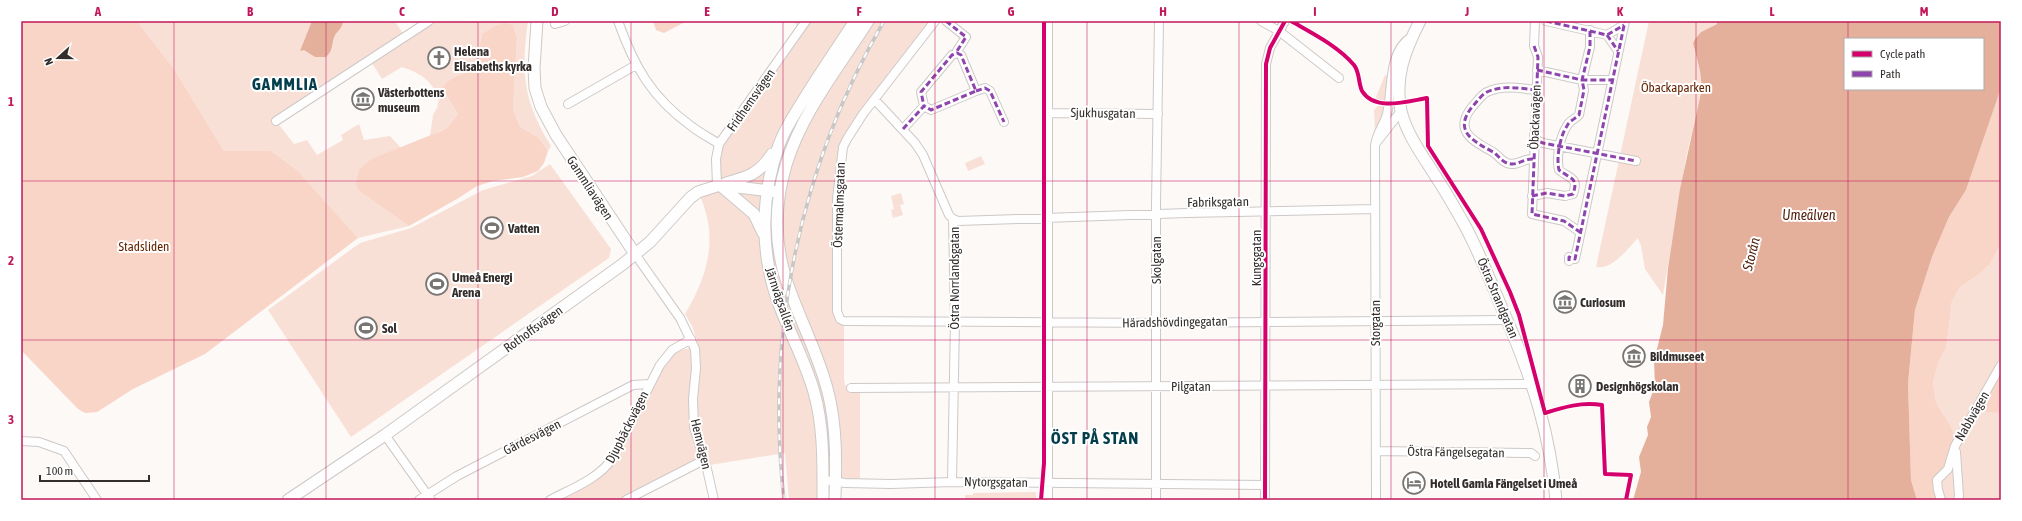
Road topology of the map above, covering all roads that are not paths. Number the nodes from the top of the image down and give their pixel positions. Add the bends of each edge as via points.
1 (430, 21) edge
2 (537, 21) edge
3 (565, 21) edge
4 (618, 21) edge
5 (806, 21) edge
6 (855, 21) edge
7 (868, 21) edge
8 (935, 21) edge
9 (946, 21) edge
10 (1048, 21) edge
11 (1159, 21) edge
12 (1261, 21) edge
13 (1284, 21) edge
14 (1420, 21) edge
15 (1535, 21) edge
16 (1546, 21) edge
17 (1559, 22) edge
18 (1624, 23) edge
19 (555, 24) dead end
20 (1590, 30) junction
21 (1279, 31) junction
22 (1607, 35) junction
23 (1412, 36) junction
24 (1618, 52) junction
25 (957, 53) junction
26 (636, 65) junction
27 (1537, 70) junction
28 (1339, 78) dead end
29 (1582, 80) junction
30 (1612, 80) junction
31 (1535, 90) junction
32 (976, 91) junction
33 (875, 100) junction
34 (568, 104) dead end
35 (924, 106) junction
36 (1401, 111) junction
37 (1048, 112) junction
38 (1158, 114) junction
39 (276, 121) dead end
40 (1004, 122) dead end
41 (903, 130) junction
42 (1534, 136) junction
43 (779, 143) junction
44 (719, 144) junction
45 (1375, 146) junction
46 (1560, 146) junction
47 (1597, 154) junction
48 (1533, 159) junction
49 (1636, 161) dead end
50 (718, 185) junction
51 (767, 190) junction
52 (780, 192) junction
53 (1532, 196) junction
54 (1376, 209) junction
55 (1266, 211) junction
56 (1156, 214) junction
57 (1048, 216) junction
58 (953, 219) junction
59 (1580, 232) junction
60 (765, 239) junction
61 (635, 254) junction
62 (1568, 262) dead end
63 (1507, 320) junction
64 (844, 321) joint
65 (955, 321) junction
66 (1266, 321) junction
67 (1375, 321) junction
68 (1048, 323) junction
69 (1156, 323) junction
70 (691, 339) junction
71 (2001, 365) edge
72 (649, 384) junction
73 (1532, 384) junction
74 (1376, 385) junction
75 (1048, 386) junction
76 (1264, 386) junction
77 (953, 387) junction
78 (1156, 387) junction
79 (851, 388) dead end
80 (385, 435) junction
81 (21, 441) edge
82 (1955, 446) junction
83 (1376, 451) junction
84 (1535, 456) dead end
85 (704, 460) junction
86 (823, 480) junction
87 (835, 481) junction
88 (952, 482) junction
89 (1048, 482) junction
90 (1156, 484) junction
91 (1264, 485) junction
92 (429, 497) edge
93 (98, 500) edge
94 (288, 500) edge
95 (418, 500) edge
96 (550, 500) edge
97 (626, 500) edge
98 (714, 500) edge
99 (823, 500) edge
100 (835, 500) edge
101 (1048, 500) edge
102 (1156, 500) edge
103 (1265, 500) edge
104 (1376, 500) edge
105 (1556, 500) edge
106 (1941, 500) edge
107 (1958, 500) edge

1 - 39 street
2 - 61 street, Gammliavägen via 534,68 535,88 540,107
3 - 19 street
4 - 26 street
5 - 44 street, Fridhemsvägen
6 - 43 street, Järnvägsallén via 797,110
7 - 52 street, Järnvägsallén via 800,129 786,164
8 - 33 street, Östermalmsgatan
9 - 25 street via 966,37
10 - 37 street
11 - 38 street, Skolgatan
12 - 21 street
13 - 21 street, Kungsgatan
14 - 23 street, Storgatan
15 - 27 street, Öbackavägen via 1534,46 1538,57
16 - 17 street
17 - 20 street
18 - 22 street
18 - 24 street
20 - 22 street
20 - 29 street via 1590,47
21 - 28 street
21 - 55 street, Kungsgatan via 1270,48 1266,64
22 - 24 street
23 - 36 street, Storgatan via 1400,74
23 - 45 street, Storgatan via 1405,41 1397,59 1390,85 1388,112 1376,136
24 - 30 street
25 - 32 street via 962,55
25 - 35 street via 952,55 921,92
26 - 34 street
26 - 44 street via 651,89 679,117
27 - 29 street
27 - 31 street, Öbackavägen
29 - 30 street
29 - 46 street via 1584,90 1579,115 1567,124
30 - 47 street
31 - 42 street, Öbackavägen
31 - 48 street via 1505,88 1486,92 1467,114 1464,125 1466,132 1474,141 1507,163 1519,164
32 - 35 street via 931,110
32 - 40 street via 985,88 990,91
33 - 41 street, Östra Norrlandsgatan
33 - 64 street, Östermalmsgatan via 847,139 841,155 837,198 837,311 840,319
35 - 41 street
36 - 45 street
36 - 63 street, Östra Strandgatan via 1415,144 1474,243
37 - 38 street, Sjukhusgatan
37 - 57 street
38 - 56 street, Skolgatan
41 - 58 street, Östra Norrlandsgatan via 923,155
42 - 46 street via 1538,141
42 - 48 street, Öbackavägen
43 - 50 street via 761,170
43 - 51 street, Järnvägsallén
44 - 50 street, Fridhemsvägen via 716,159
45 - 54 street, Storgatan
46 - 47 street
46 - 53 street via 1558,167 1561,172 1572,177 1573,194 1565,196 1543,193
47 - 49 street
47 - 59 street
48 - 53 street, Öbackavägen
50 - 51 street, Rothoffsvägen
50 - 60 street via 754,214
50 - 61 street, Rothoffsvägen via 698,192 690,198 661,232
51 - 52 street, Rothoffsvägen
51 - 60 street, Järnvägsallén
52 - 87 street, Järnvägsallén via 778,235 782,264 828,393 834,429
53 - 59 street, Öbackavägen via 1532,214 1564,220
54 - 55 street, Fabriksgatan
54 - 67 street, Storgatan
55 - 56 street, Fabriksgatan
55 - 66 street, Kungsgatan
56 - 57 street, Fabriksgatan
56 - 69 street, Skolgatan
57 - 58 street, Fabriksgatan
57 - 68 street
58 - 65 street, Östra Norrlandsgatan
59 - 62 street via 1575,259 1569,258
60 - 86 street, Järnvägsallén via 772,283 818,406
61 - 70 street, Gammliavägen via 680,318
61 - 80 street, Rothoffsvägen
63 - 67 street, Häradshövdingegatan
63 - 73 street, Östra Strandgatan
64 - 65 street, Häradshövdingegatan
65 - 68 street, Häradshövdingegatan
65 - 77 street, Östra Norrlandsgatan
66 - 67 street, Häradshövdingegatan
66 - 69 street, Häradshövdingegatan
66 - 76 street, Kungsgatan
67 - 74 street, Storgatan
68 - 69 street, Häradshövdingegatan
68 - 75 street
69 - 78 street, Skolgatan
70 - 72 street, Djupbäcksvägen via 668,354
70 - 85 street, Hemvägen via 696,356 694,427
71 - 82 street, Nabbvägen
72 - 92 street, Gärdesvägen via 633,385 457,476
72 - 96 street, Djupbäcksvägen via 605,469
73 - 74 street, Pilgatan
73 - 105 street, Östra Strandgatan via 1550,447
74 - 76 street, Pilgatan
74 - 83 street, Storgatan
75 - 77 street, Pilgatan
75 - 78 street, Pilgatan
75 - 89 street
76 - 78 street, Pilgatan
76 - 91 street, Kungsgatan
77 - 79 street, Pilgatan
77 - 88 street, Östra Norrlandsgatan
78 - 90 street, Skolgatan
80 - 92 street
80 - 94 street, Rothoffsvägen
81 - 93 street via 39,442 64,451
82 - 106 street, Nabbvägen via 1948,469 1937,480
82 - 107 street, Nabbvägen
83 - 84 street, Östra Fängelsegatan via 1531,453
83 - 104 street, Storgatan
85 - 97 street
85 - 98 street, Hemvägen
86 - 87 street, Nytorgsgatan
86 - 99 street, Järnvägsallén
87 - 88 street, Nytorgsgatan via 891,484
87 - 100 street, Järnvägsallén
88 - 89 street, Nytorgsgatan
89 - 90 street, Nytorgsgatan
89 - 101 street
90 - 91 street, Nytorgsgatan
90 - 102 street, Skolgatan
91 - 103 street, Kungsgatan
92 - 95 street, Gärdesvägen

